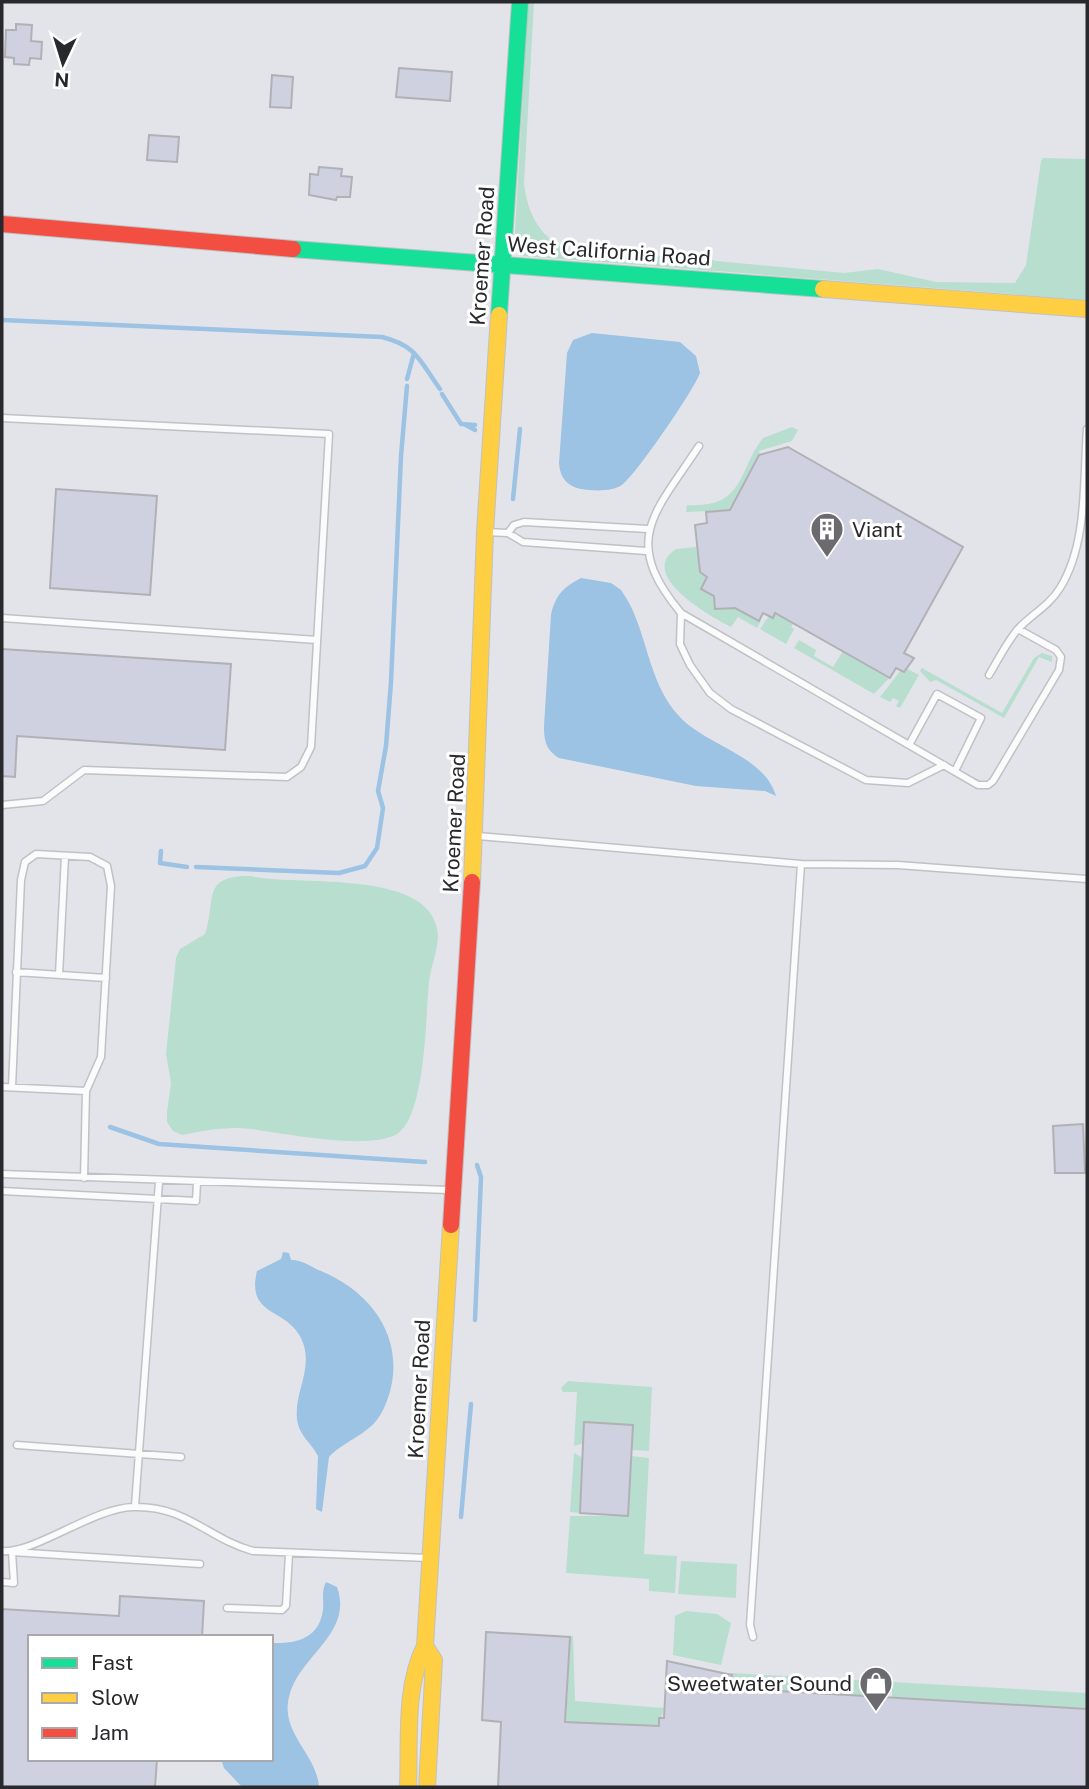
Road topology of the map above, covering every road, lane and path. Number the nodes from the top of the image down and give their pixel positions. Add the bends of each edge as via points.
1 (520, 2) edge
2 (2, 224) edge
3 (503, 264) junction
4 (1087, 309) edge
5 (2, 418) edge
6 (1087, 429) edge
7 (699, 446) dead end
8 (648, 529) junction
9 (485, 532) junction
10 (508, 533) junction
11 (646, 551) junction
12 (681, 613) junction
13 (2, 618) edge
14 (1018, 629) junction
15 (317, 640) junction
16 (989, 675) dead end
17 (909, 745) junction
18 (944, 765) junction
19 (955, 771) junction
20 (2, 805) edge
21 (475, 836) junction
22 (65, 856) junction
23 (802, 864) junction
24 (1087, 879) edge
25 (16, 972) junction
26 (59, 975) junction
27 (106, 978) junction
28 (2, 1087) edge
29 (12, 1087) junction
30 (86, 1091) junction
31 (2, 1174) edge
32 (32, 1175) junction
33 (71, 1177) junction
34 (84, 1178) junction
35 (113, 1180) junction
36 (159, 1182) junction
37 (197, 1183) junction
38 (451, 1190) junction
39 (2, 1191) edge
40 (31, 1191) junction
41 (70, 1193) junction
42 (113, 1196) junction
43 (158, 1198) junction
44 (17, 1445) dead end
45 (139, 1454) junction
46 (181, 1457) dead end
47 (135, 1506) junction
48 (2, 1551) edge
49 (12, 1552) junction
50 (289, 1554) junction
51 (430, 1559) junction
52 (200, 1563) dead end
53 (2, 1582) edge
54 (227, 1608) dead end
55 (753, 1637) dead end
56 (425, 1646) junction
57 (408, 1787) edge
58 (428, 1787) edge

1 - 3 street, Kroemer Road
2 - 3 street, West California Road
3 - 4 street, West California Road
3 - 9 street, Kroemer Road
5 - 15 lane via 329,434
6 - 14 lane via 1079,530 1071,565 1041,613
7 - 8 lane
8 - 10 lane via 524,522
8 - 11 lane
9 - 10 lane
9 - 21 street, Kroemer Road
10 - 11 lane via 523,542
11 - 12 lane via 662,591
12 - 17 lane
12 - 18 lane via 680,644 690,665 710,693 731,709 866,780 908,783
13 - 15 lane
14 - 16 lane
14 - 19 lane via 1056,650 1061,657 1059,670 993,781 978,785
15 - 20 lane via 311,747 301,767 287,777 84,770 43,801
17 - 18 lane
17 - 19 lane via 937,694 981,718
18 - 19 lane
21 - 23 lane
21 - 38 street, Kroemer Road
22 - 25 lane via 36,854 25,862
22 - 26 lane
22 - 27 lane via 90,857 107,866 111,886
23 - 24 lane via 898,865
23 - 55 lane via 764,1378 750,1625
25 - 26 lane
25 - 29 lane
26 - 27 lane
27 - 30 lane via 102,1056
28 - 29 lane
29 - 30 lane
30 - 34 lane
31 - 32 lane
32 - 33 lane
32 - 40 lane
33 - 34 lane
33 - 41 lane
34 - 35 lane
35 - 36 lane
35 - 42 lane
36 - 37 lane
36 - 43 lane
37 - 38 lane
37 - 43 lane via 197,1201
38 - 51 street, Kroemer Road
39 - 40 lane
40 - 41 lane
41 - 42 lane
42 - 43 lane
43 - 45 lane
44 - 45 lane
45 - 46 lane
45 - 47 lane
47 - 49 lane via 75,1524
47 - 50 lane via 159,1508 201,1524 233,1545
48 - 49 lane
49 - 52 lane
49 - 53 lane via 14,1583
50 - 51 lane
50 - 54 lane via 282,1610
51 - 56 street, Kroemer Road
56 - 57 street, Kroemer Road via 415,1675
56 - 58 street, Kroemer Road via 434,1660

